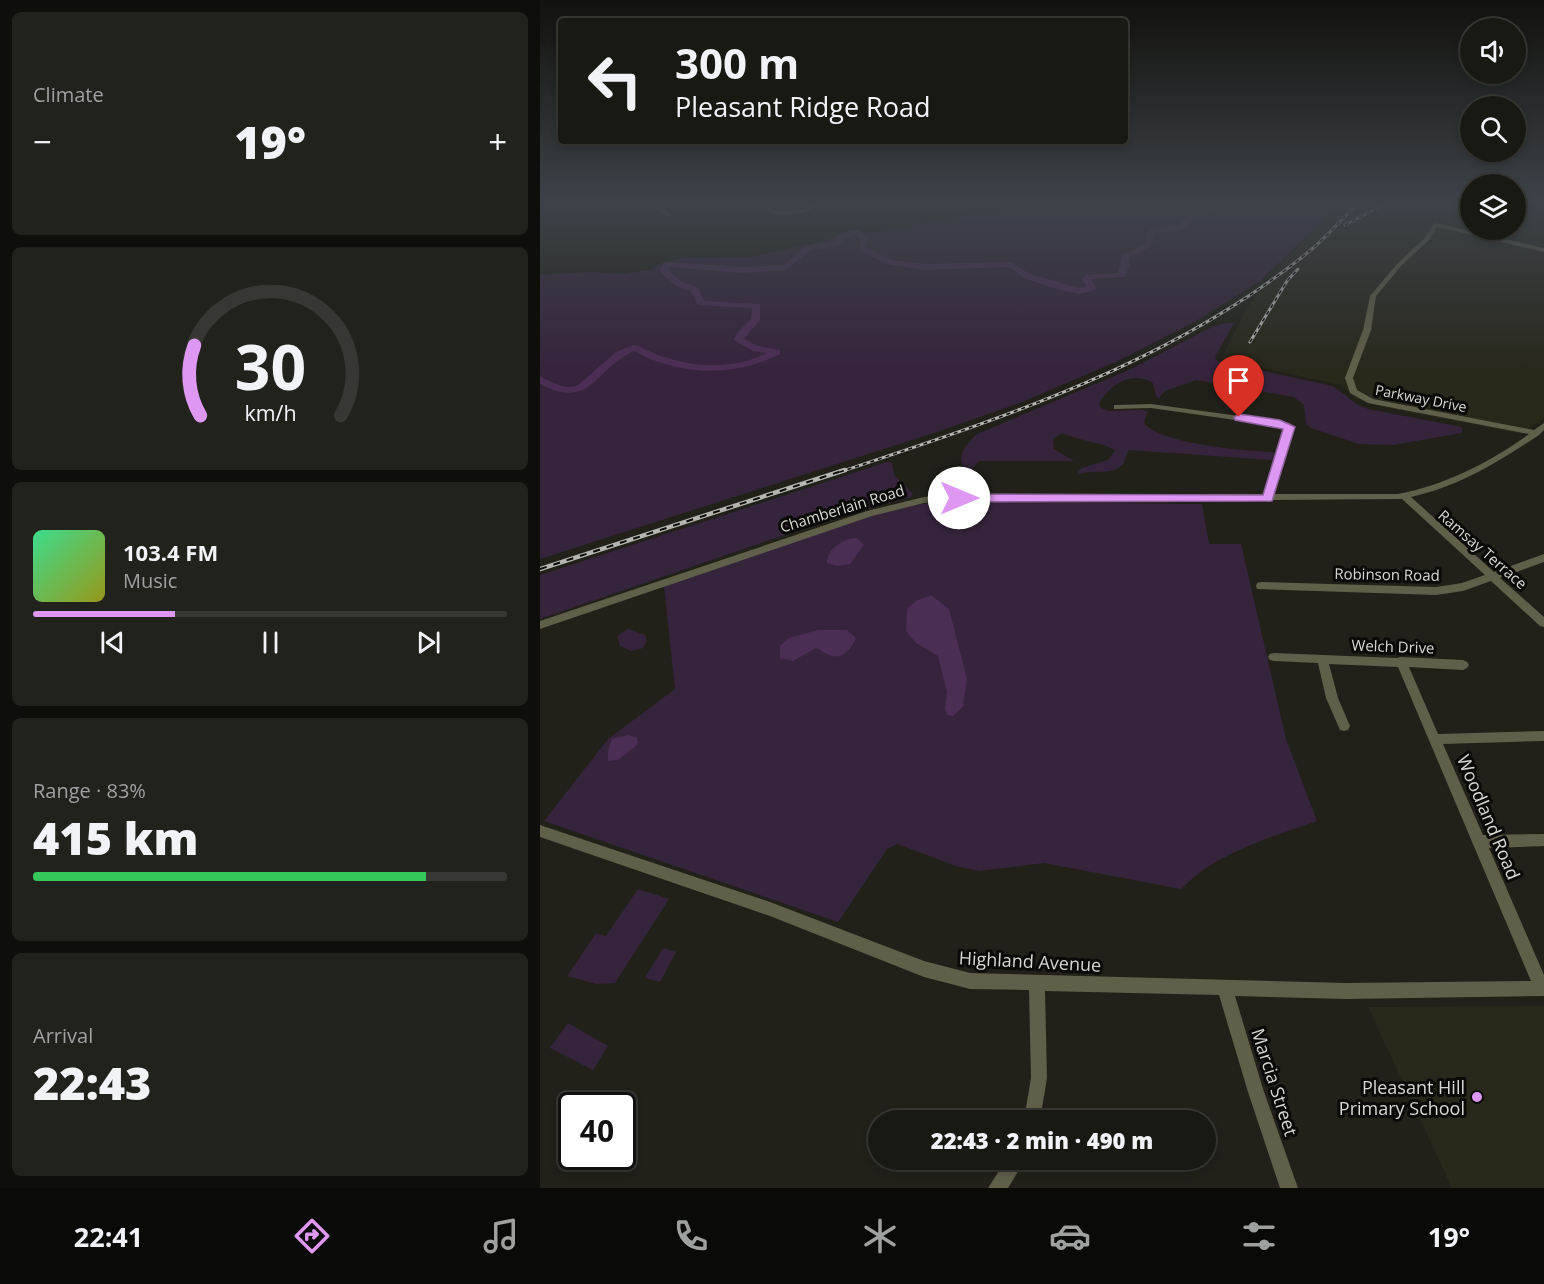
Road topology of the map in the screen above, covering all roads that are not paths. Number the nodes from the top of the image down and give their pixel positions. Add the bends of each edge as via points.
1 (1406, 258) edge
2 (1117, 407) dead end
3 (1540, 430) edge
4 (1404, 496) junction
5 (1268, 499) junction
6 (1544, 558) edge
7 (1493, 577) junction
8 (1260, 585) dead end
9 (1544, 623) edge
10 (540, 625) edge
11 (1274, 657) dead end
12 (1322, 658) junction
13 (1401, 661) junction
14 (1463, 665) dead end
15 (1344, 726) dead end
16 (1544, 736) edge
17 (1436, 739) junction
18 (540, 831) edge
19 (1544, 840) edge
20 (1479, 842) junction
21 (1037, 983) junction
22 (1225, 988) junction
23 (1543, 988) edge
24 (1034, 1110) edge
25 (1009, 1170) edge
26 (997, 1188) edge
27 (1289, 1188) edge

1 - 3 street, Parkway Drive via 1373,296 1367,330 1349,378 1351,388 1377,402
2 - 5 street via 1178,405 1287,425 1290,429
3 - 4 street, Chamberlain Road via 1489,462
4 - 5 street, Chamberlain Road
4 - 7 street, Ramsay Terrace
5 - 10 street, Chamberlain Road via 966,498 911,502
6 - 7 street, Robinson Road
7 - 8 street, Robinson Road via 1436,591
7 - 9 street, Ramsay Terrace
11 - 12 street, Welch Drive
12 - 13 street, Welch Drive
12 - 15 street via 1334,705
13 - 14 street, Welch Drive
13 - 17 street, Woodland Road
16 - 17 street
17 - 20 street, Woodland Road
18 - 21 street, Highland Avenue via 770,909 940,975 970,981
19 - 20 street
20 - 23 street, Woodland Road
21 - 22 street, Highland Avenue
21 - 24 street via 1039,1078
22 - 23 street, Highland Avenue via 1389,992
22 - 27 street, Marcia Street
25 - 26 street

